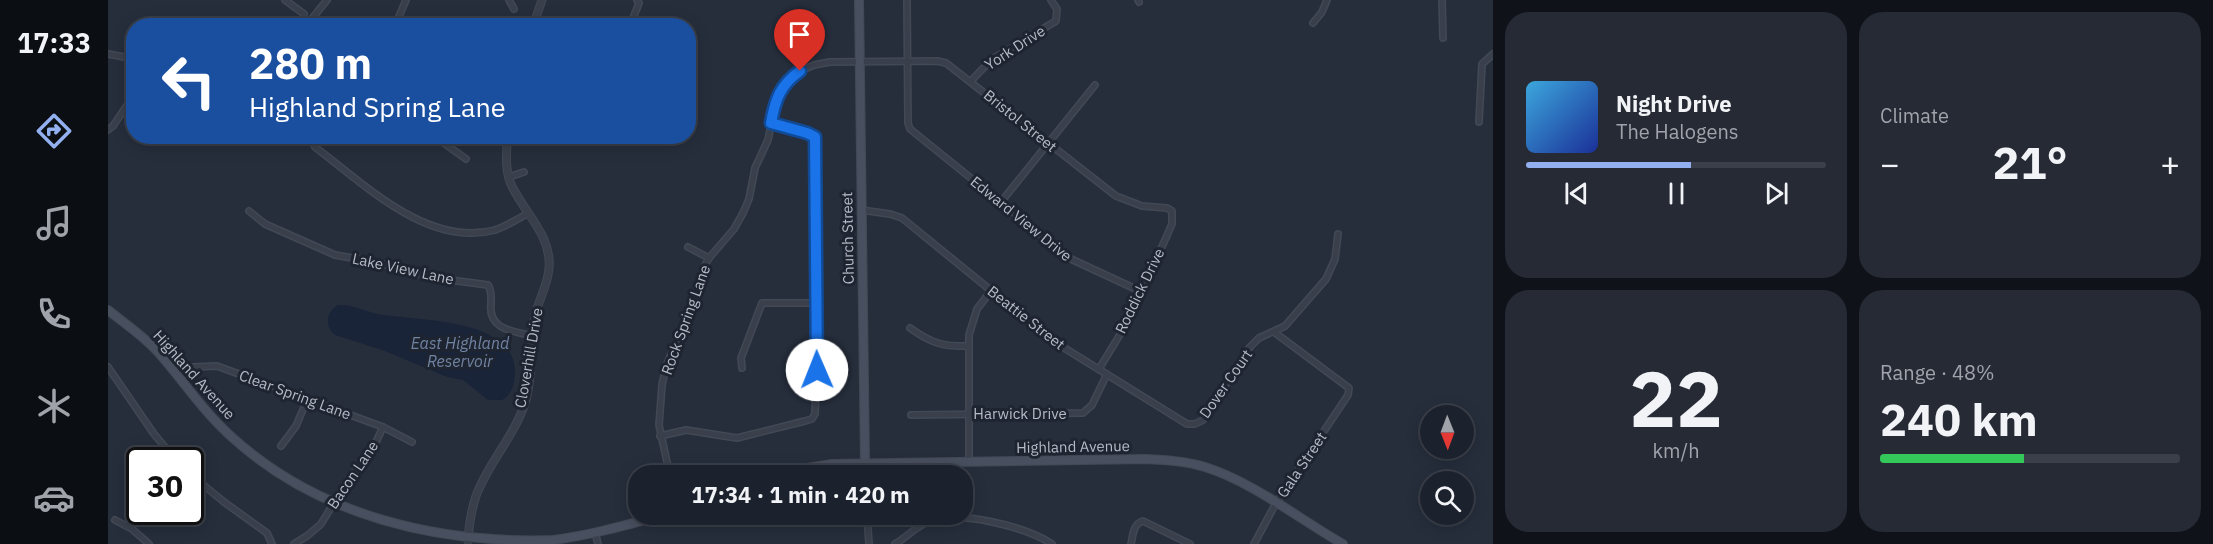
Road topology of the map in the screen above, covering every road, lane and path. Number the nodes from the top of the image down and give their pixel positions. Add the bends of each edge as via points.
1 (285, 0) edge
2 (327, 0) edge
3 (406, 0) edge
4 (509, 0) edge
5 (542, 0) edge
6 (637, 0) edge
7 (859, 0) edge
8 (907, 0) edge
9 (1051, 0) edge
10 (1327, 0) edge
11 (1442, 0) edge
12 (514, 9) dead end
13 (304, 14) dead end
14 (312, 18) edge
15 (398, 18) edge
16 (535, 18) edge
17 (633, 18) edge
18 (1313, 22) dead end
19 (1443, 38) dead end
20 (108, 54) edge
21 (1493, 54) edge
22 (126, 57) edge
23 (908, 62) junction
24 (859, 63) junction
25 (971, 81) junction
26 (1095, 85) dead end
27 (126, 106) edge
28 (1479, 122) dead end
29 (771, 123) junction
30 (108, 130) edge
31 (1048, 143) junction
32 (315, 144) edge
33 (445, 144) edge
34 (507, 144) edge
35 (466, 159) dead end
36 (524, 172) dead end
37 (509, 177) junction
38 (1001, 202) junction
39 (861, 210) junction
40 (249, 211) dead end
41 (1172, 211) joint
42 (528, 213) junction
43 (1338, 234) dead end
44 (688, 247) dead end
45 (708, 258) junction
46 (991, 291) junction
47 (1142, 292) junction
48 (816, 303) junction
49 (108, 310) edge
50 (910, 328) dead end
51 (1274, 332) junction
52 (533, 336) junction
53 (969, 346) junction
54 (108, 368) edge
55 (742, 368) dead end
56 (1099, 369) junction
57 (1107, 374) junction
58 (177, 375) junction
59 (307, 400) junction
60 (969, 414) junction
61 (911, 415) dead end
62 (1195, 424) joint
63 (383, 427) junction
64 (660, 436) junction
65 (412, 442) dead end
66 (281, 446) dead end
67 (165, 447) edge
68 (969, 462) junction
69 (865, 463) junction
70 (667, 465) edge
71 (835, 465) edge
72 (204, 486) edge
73 (1276, 503) junction
74 (333, 505) junction
75 (116, 520) dead end
76 (628, 524) edge
77 (868, 525) edge
78 (595, 532) junction
79 (467, 542) edge
80 (149, 544) edge
81 (272, 544) edge
82 (294, 544) edge
83 (598, 544) edge
84 (869, 544) edge
85 (894, 544) edge
86 (1052, 544) edge
87 (1131, 544) edge
88 (1190, 544) edge
89 (1254, 544) edge
90 (1343, 544) edge

1 - 13 street
2 - 14 street
3 - 15 street
4 - 12 street
5 - 16 street
6 - 17 street
7 - 24 main road, Church Street
8 - 23 street
9 - 25 street, York Drive via 1057,9 1056,21 991,60
10 - 18 street
11 - 19 street
20 - 22 street
21 - 28 street via 1482,64
23 - 24 street, Bristol Street
23 - 25 street, Bristol Street via 946,63
23 - 38 street, Edward View Drive via 910,129
24 - 29 street, Rock Spring Lane via 814,65 788,79 777,95
24 - 39 main road, Church Street
25 - 31 street, Bristol Street
26 - 31 street
27 - 30 street
29 - 45 street, Rock Spring Lane via 743,213
29 - 48 street via 815,137
31 - 38 street
31 - 41 street, Bristol Street via 1116,196
32 - 42 street via 389,204 442,229 496,230
33 - 35 street
34 - 37 street, Cloverhill Drive
36 - 37 street
37 - 42 street, Cloverhill Drive
38 - 47 street, Edward View Drive via 1071,259
39 - 46 street, Beattie Street via 902,218
39 - 69 main road, Church Street
40 - 52 street, Lake View Lane via 265,224 335,255 428,277 488,285 492,320
41 - 47 street, Roddick Drive via 1172,224
42 - 52 street, Cloverhill Drive via 543,236 550,266
43 - 51 street, Dover Court via 1335,259 1326,279 1285,326
44 - 45 street
45 - 64 street, Rock Spring Lane via 666,366
46 - 53 street via 977,309
46 - 56 street, Beattie Street via 1053,341
47 - 56 street, Roddick Drive
48 - 55 street via 762,303 741,358
48 - 64 street via 817,370 812,419 749,437 686,430
49 - 58 main road, Highland Avenue via 154,348
50 - 53 street via 939,345
51 - 62 street, Dover Court via 1250,347 1203,420
51 - 73 street, Gala Street via 1349,388
52 - 79 street, Cloverhill Drive via 525,402 476,495
53 - 60 street
54 - 67 street
56 - 57 street, Beattie Street
57 - 60 street, Harwick Drive via 1092,405 1083,413
57 - 62 street, Beattie Street via 1187,424
58 - 59 street, Clear Spring Lane via 193,367 217,366
58 - 74 main road, Highland Avenue via 205,411 234,439 263,463
59 - 63 street, Clear Spring Lane
59 - 66 street via 296,426
60 - 61 street, Harwick Drive
60 - 68 street
63 - 65 street, Clear Spring Lane
63 - 74 street, Bacon Lane via 371,453 349,478
64 - 70 street, Rock Spring Lane
68 - 69 main road, Highland Avenue
68 - 73 main road, Highland Avenue via 1177,460 1220,472
69 - 71 main road, Highland Avenue
72 - 81 street via 267,533
73 - 89 street, Gala Street
73 - 90 main road, Highland Avenue
74 - 79 main road, Highland Avenue via 382,525
74 - 82 street, Bacon Lane via 321,524
75 - 80 street
76 - 78 main road, Highland Avenue
77 - 84 street
78 - 79 main road, Highland Avenue via 529,542
78 - 83 street
85 - 86 street via 930,521 954,517 1010,526
87 - 88 street via 1134,528 1143,521

